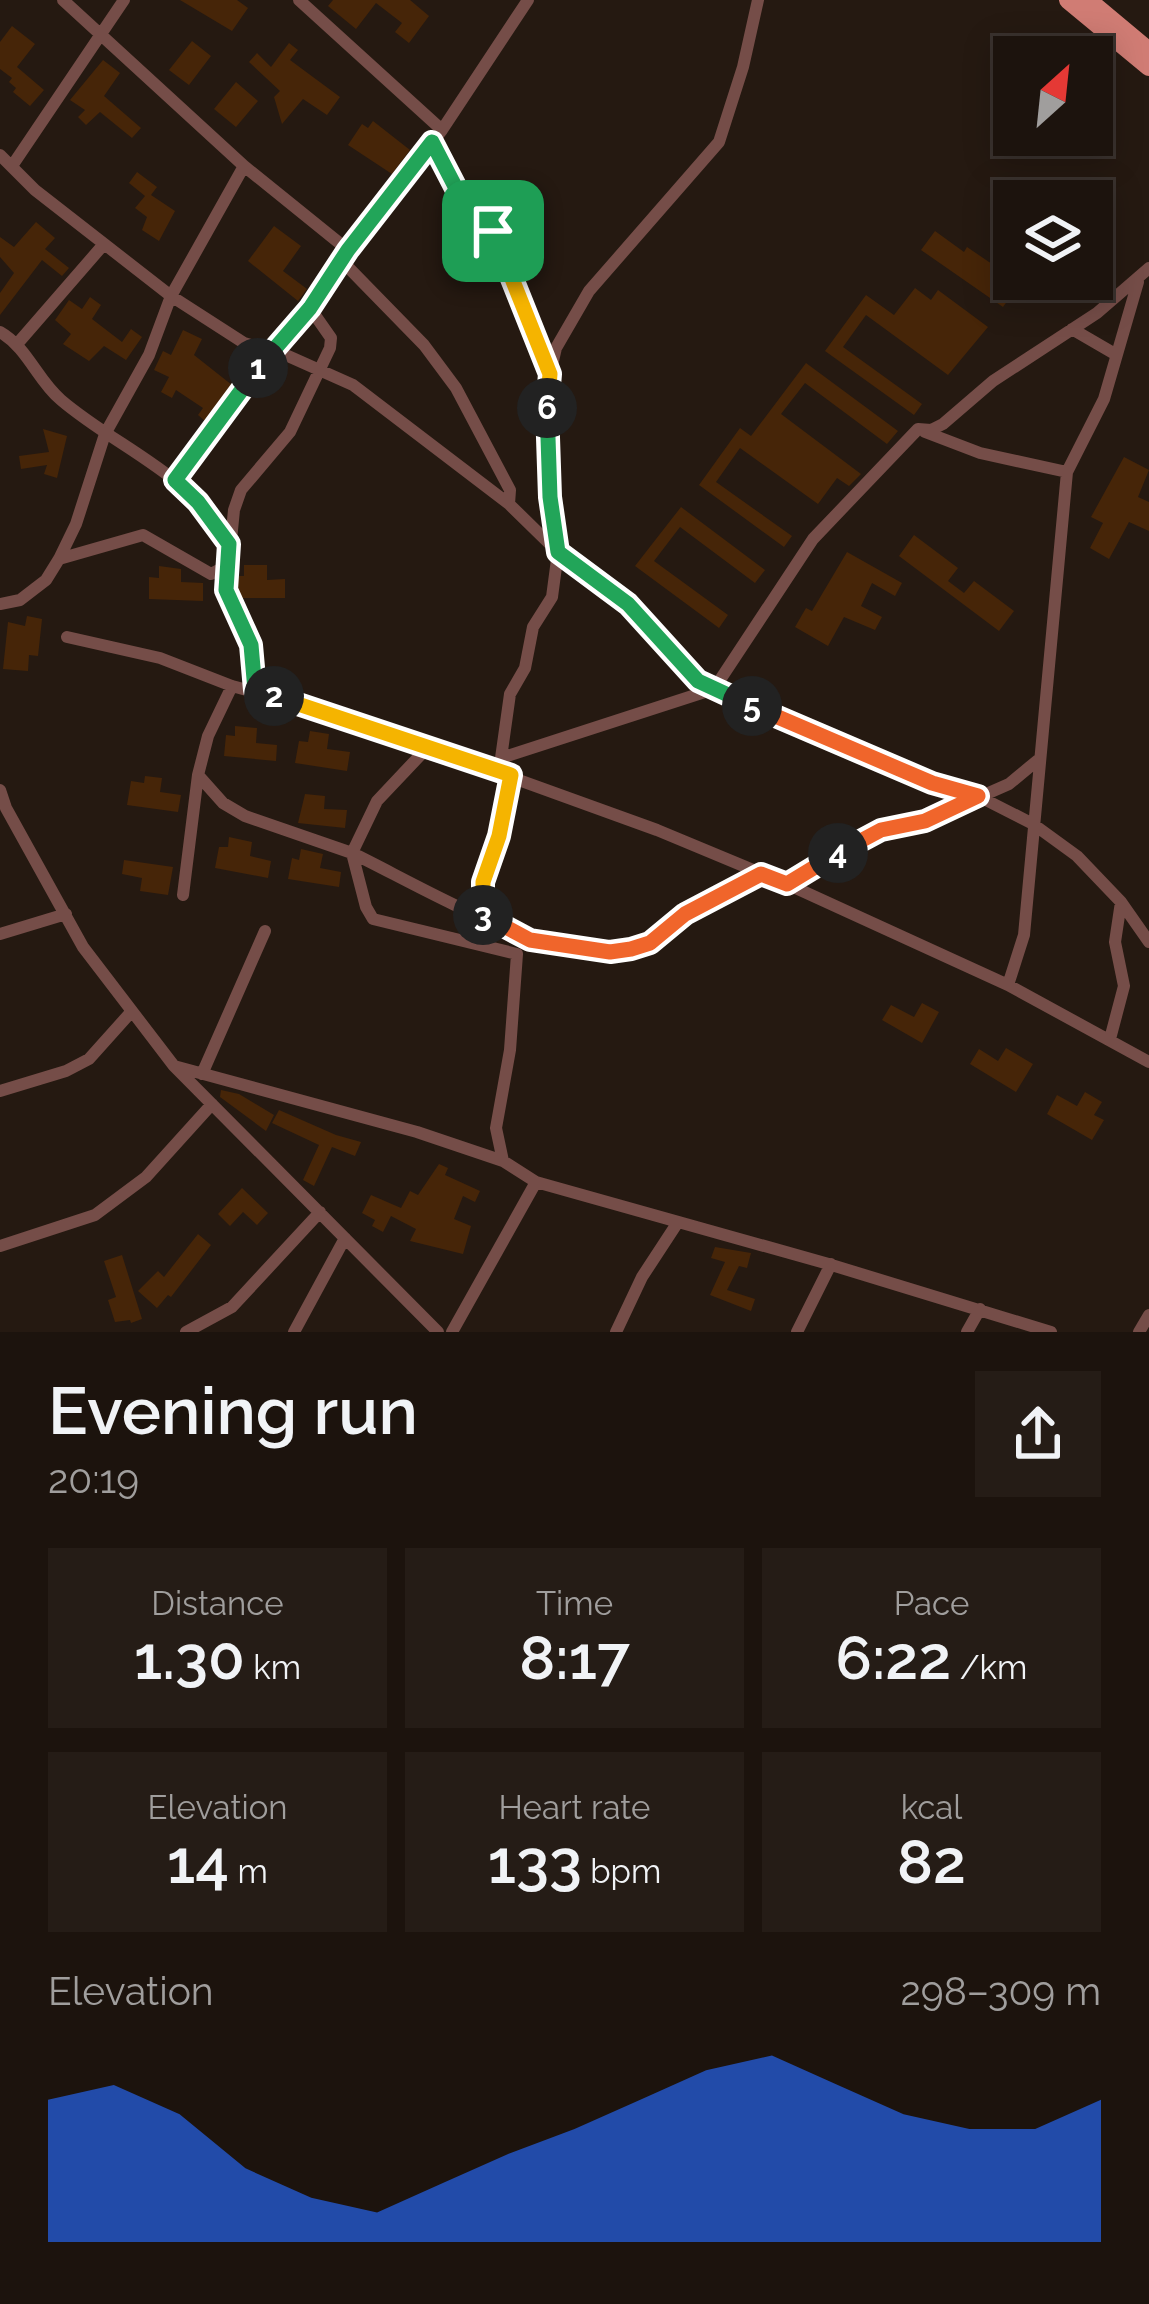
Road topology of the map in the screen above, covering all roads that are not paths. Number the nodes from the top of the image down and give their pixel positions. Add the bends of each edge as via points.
1 (63, 0) edge
2 (124, 0) edge
3 (299, 0) edge
4 (528, 0) edge
5 (758, 0) edge
6 (1068, 0) edge
7 (1088, 0) edge
8 (101, 32) junction
9 (1149, 51) edge
10 (1149, 67) edge
11 (442, 130) junction
12 (432, 142) junction
13 (0, 155) edge
14 (12, 166) junction
15 (244, 166) junction
16 (104, 244) junction
17 (345, 255) junction
18 (1149, 268) edge
19 (1138, 282) junction
20 (171, 296) junction
21 (310, 308) junction
22 (1072, 329) junction
23 (0, 332) edge
24 (18, 344) junction
25 (269, 352) junction
26 (1115, 354) junction
27 (321, 370) junction
28 (550, 374) junction
29 (918, 429) junction
30 (106, 434) junction
31 (1067, 472) junction
32 (175, 480) junction
33 (509, 504) junction
34 (229, 544) junction
35 (558, 552) junction
36 (59, 559) junction
37 (228, 565) junction
38 (0, 604) edge
39 (67, 637) dead end
40 (232, 686) junction
41 (714, 689) junction
42 (255, 690) junction
43 (428, 747) junction
44 (501, 758) junction
45 (1038, 760) junction
46 (198, 775) junction
47 (511, 775) junction
48 (0, 790) edge
49 (978, 796) junction
50 (1033, 824) junction
51 (352, 854) junction
52 (761, 874) junction
53 (787, 884) junction
54 (183, 896) dead end
55 (1121, 902) junction
56 (66, 914) junction
57 (481, 914) junction
58 (265, 931) dead end
59 (0, 934) edge
60 (530, 940) junction
61 (1149, 942) edge
62 (517, 954) junction
63 (1008, 985) junction
64 (132, 1011) junction
65 (1110, 1039) junction
66 (1149, 1062) edge
67 (174, 1066) junction
68 (202, 1074) junction
69 (0, 1091) edge
70 (212, 1104) junction
71 (503, 1161) junction
72 (536, 1182) junction
73 (320, 1213) junction
74 (678, 1222) junction
75 (345, 1238) junction
76 (0, 1246) edge
77 (831, 1264) junction
78 (980, 1309) junction
79 (1149, 1315) edge
80 (186, 1332) edge
81 (294, 1332) edge
82 (438, 1332) edge
83 (452, 1332) edge
84 (616, 1332) edge
85 (797, 1332) edge
86 (968, 1332) edge
87 (1051, 1332) edge
88 (1139, 1332) edge

1 - 8 street
2 - 8 street
3 - 11 street
4 - 11 street
5 - 28 street via 719,142 589,291
6 - 10 main road
7 - 9 main road
8 - 14 street
8 - 15 street
11 - 12 street
12 - 17 street
12 - 28 street via 459,194 493,231
13 - 14 street
14 - 16 street
15 - 17 street
15 - 20 street
16 - 20 street
16 - 24 street
17 - 21 street
17 - 33 street via 456,388 510,490
18 - 19 street
19 - 22 street
19 - 26 street
20 - 25 street
20 - 30 street
21 - 25 street
21 - 27 street via 331,338
22 - 26 street
22 - 29 street via 943,424
23 - 24 street
24 - 30 street via 57,397
25 - 27 street
25 - 32 street
26 - 31 street
27 - 33 street via 353,385
27 - 34 street via 290,432 241,490
28 - 35 street
29 - 31 street
29 - 41 street via 813,539
30 - 32 street
30 - 36 street
31 - 45 street
32 - 34 street
33 - 35 street
34 - 37 street
35 - 41 street via 628,604
35 - 44 street via 552,597 510,694
36 - 37 street via 142,535 211,574
36 - 38 street via 20,600
37 - 42 street via 226,590 251,645
39 - 40 street via 160,658
40 - 42 street
40 - 46 street
41 - 44 street
41 - 49 street
42 - 43 street
43 - 47 street
43 - 51 street via 377,801
44 - 47 street
45 - 49 street
45 - 50 street
46 - 51 street via 245,816
46 - 54 street
47 - 52 street
47 - 57 street
48 - 56 street
49 - 50 street
49 - 53 street via 925,821 881,830
50 - 55 street
50 - 63 street via 1024,935
51 - 57 street
51 - 62 street via 373,919
52 - 53 street
52 - 60 street via 631,949
53 - 63 street
55 - 61 street
55 - 65 street via 1115,942 1124,986
56 - 59 street
56 - 64 street
57 - 60 street
58 - 68 street
60 - 62 street
62 - 71 street via 496,1128
63 - 65 street
64 - 67 street
64 - 69 street via 89,1059
65 - 66 street
67 - 68 street
67 - 70 street
68 - 71 street
70 - 73 street
70 - 76 street via 146,1177 95,1215
71 - 72 street
72 - 74 street
72 - 83 street
73 - 75 street
73 - 80 street via 232,1307
74 - 77 street
74 - 84 street
75 - 81 street
75 - 82 street
77 - 78 street
77 - 85 street
78 - 86 street
78 - 87 street
79 - 88 street

